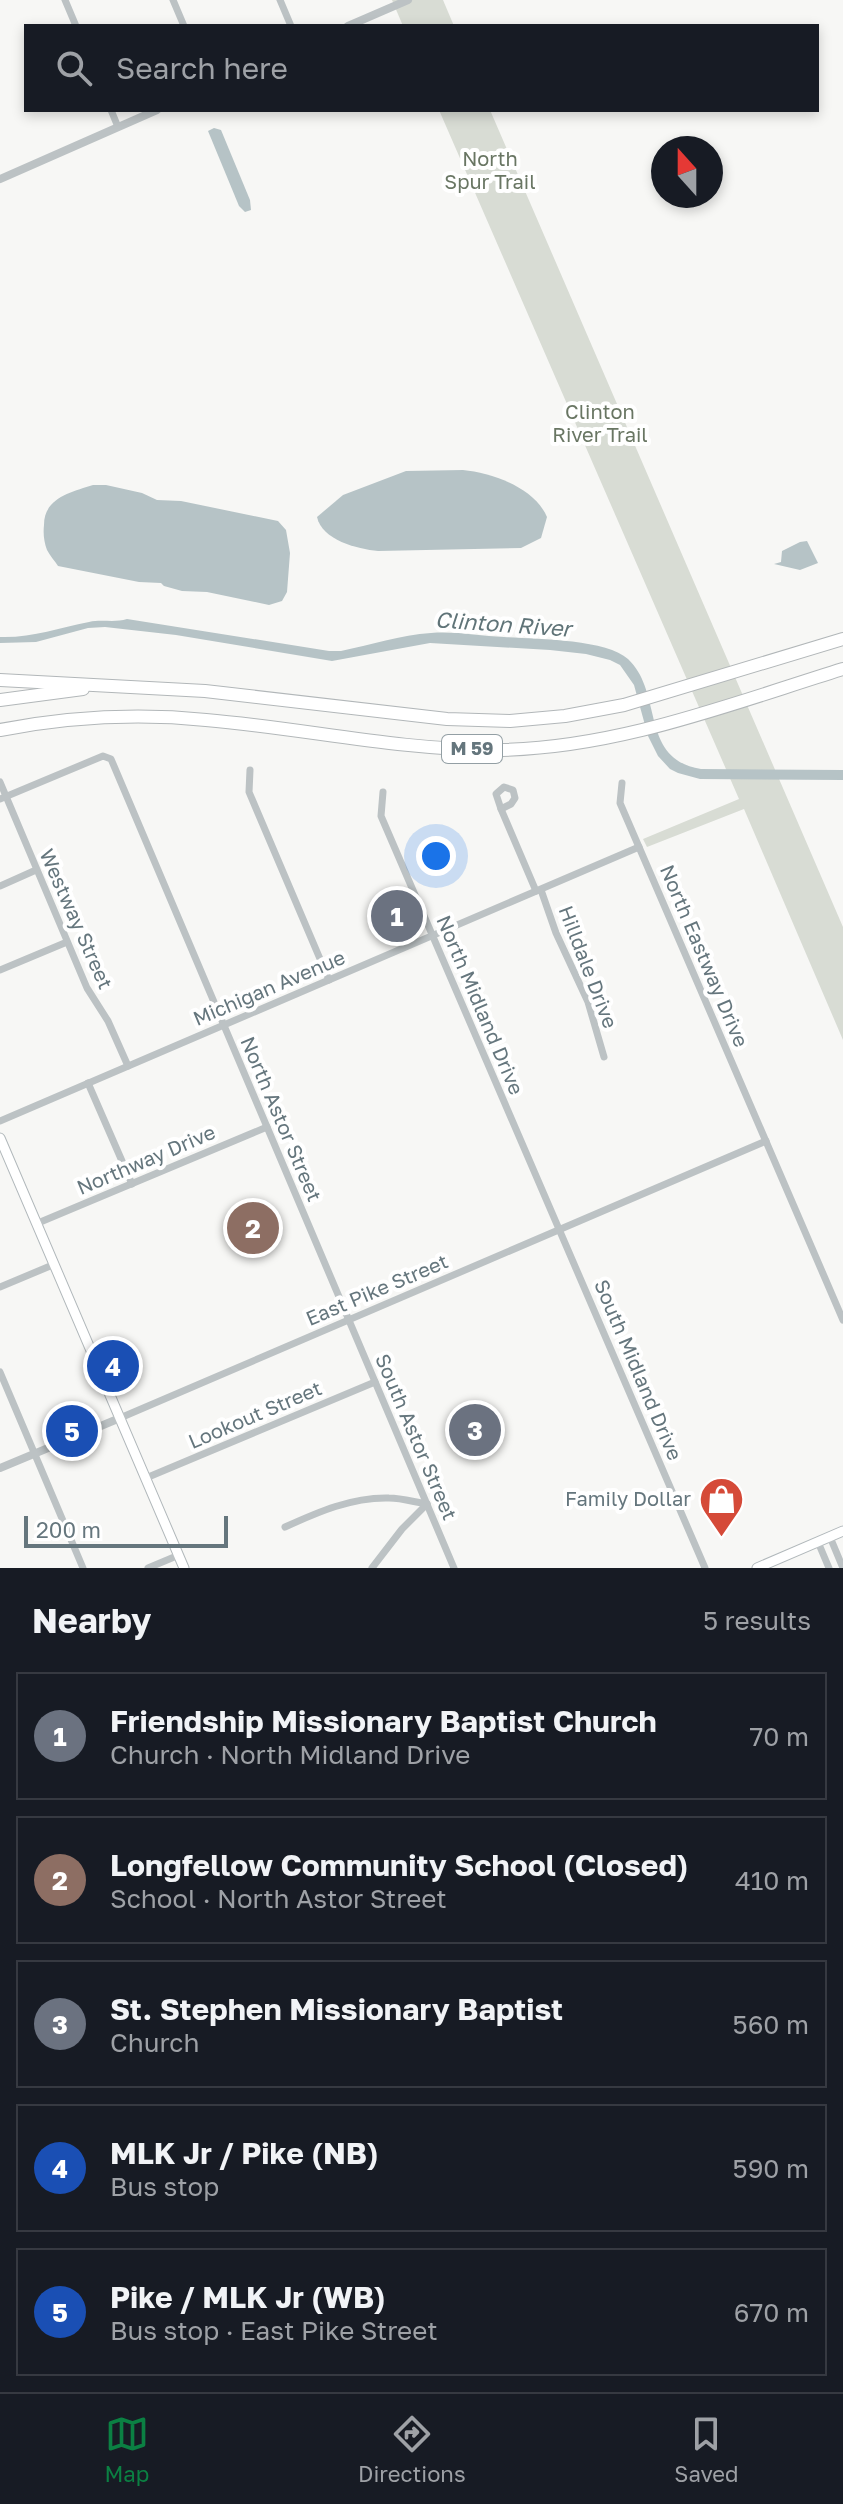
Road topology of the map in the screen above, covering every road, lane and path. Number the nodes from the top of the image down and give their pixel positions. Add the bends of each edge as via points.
1 (65, 0) edge
2 (173, 0) edge
3 (280, 0) edge
4 (408, 0) edge
5 (75, 24) edge
6 (183, 24) edge
7 (290, 24) edge
8 (353, 24) edge
9 (112, 112) edge
10 (152, 112) edge
11 (118, 127) junction
12 (0, 179) edge
13 (843, 639) edge
14 (843, 669) edge
15 (0, 680) edge
16 (130, 687) junction
17 (0, 700) edge
18 (0, 730) edge
19 (250, 770) dead end
20 (0, 782) edge
21 (622, 783) dead end
22 (383, 792) dead end
23 (3, 798) edge
24 (501, 809) dead end
25 (639, 847) junction
26 (36, 870) junction
27 (0, 886) edge
28 (538, 890) junction
29 (433, 936) junction
30 (67, 942) junction
31 (0, 970) edge
32 (329, 980) junction
33 (224, 1025) junction
34 (604, 1057) dead end
35 (128, 1066) junction
36 (88, 1083) junction
37 (0, 1121) edge
38 (267, 1127) junction
39 (0, 1138) edge
40 (766, 1141) junction
41 (132, 1184) junction
42 (38, 1223) junction
43 (559, 1229) junction
44 (55, 1264) junction
45 (0, 1287) edge
46 (349, 1319) junction
47 (843, 1320) edge
48 (0, 1372) edge
49 (375, 1382) junction
50 (120, 1418) junction
51 (34, 1453) junction
52 (0, 1468) edge
53 (146, 1478) junction
54 (427, 1504) junction
55 (285, 1527) dead end
56 (843, 1531) edge
57 (830, 1537) junction
58 (818, 1542) junction
59 (179, 1555) junction
60 (83, 1568) edge
61 (148, 1568) edge
62 (184, 1568) edge
63 (372, 1568) edge
64 (454, 1568) edge
65 (705, 1568) edge
66 (757, 1568) edge
67 (829, 1568) edge
68 (843, 1568) edge

1 - 5 street
2 - 6 street
3 - 7 street
4 - 8 street
9 - 11 street
10 - 11 street
11 - 12 street
13 - 16 highway, M 59 via 624,705 547,718 467,720
14 - 18 highway, M 59 via 632,733 556,746 442,748 164,717 100,717
15 - 16 highway
16 - 17 highway, M 59
19 - 32 street via 249,792
20 - 23 street, Westway Street
21 - 25 street, North Eastway Drive via 620,803
22 - 29 street, North Midland Drive via 381,816
23 - 26 street, Westway Street
23 - 33 street, North Astor Street via 103,756 111,761
24 - 28 street, Hilldale Drive
25 - 28 street, Michigan Avenue
25 - 40 street, North Eastway Drive
26 - 27 street
26 - 30 street, Westway Street
28 - 29 street, Michigan Avenue
28 - 34 street, Hilldale Drive via 588,1001
29 - 32 street, Michigan Avenue
29 - 43 street, North Midland Drive
30 - 31 street
30 - 35 street, Westway Street
32 - 33 street, Michigan Avenue
33 - 35 street, Michigan Avenue
33 - 38 street, North Astor Street
35 - 36 street, Michigan Avenue
36 - 37 street, Michigan Avenue
36 - 41 street
38 - 41 street, Northway Drive
38 - 46 street, North Astor Street
39 - 42 main road
40 - 43 street, East Pike Street
40 - 47 street, North Eastway Drive
41 - 42 street, Northway Drive
42 - 44 main road
43 - 46 street, East Pike Street
43 - 65 street, South Midland Drive
44 - 45 street
44 - 50 main road
46 - 49 street, South Astor Street
46 - 50 street, East Pike Street
48 - 51 street
49 - 53 street, Lookout Street
49 - 54 street, South Astor Street
50 - 51 street, East Pike Street
50 - 53 main road
51 - 52 street, East Pike Street
51 - 60 street
53 - 59 main road
54 - 55 street via 360,1500
54 - 63 street
54 - 64 street, South Astor Street
56 - 57 main road
57 - 58 main road
57 - 68 street
58 - 66 main road
58 - 67 street
59 - 61 street
59 - 62 main road

